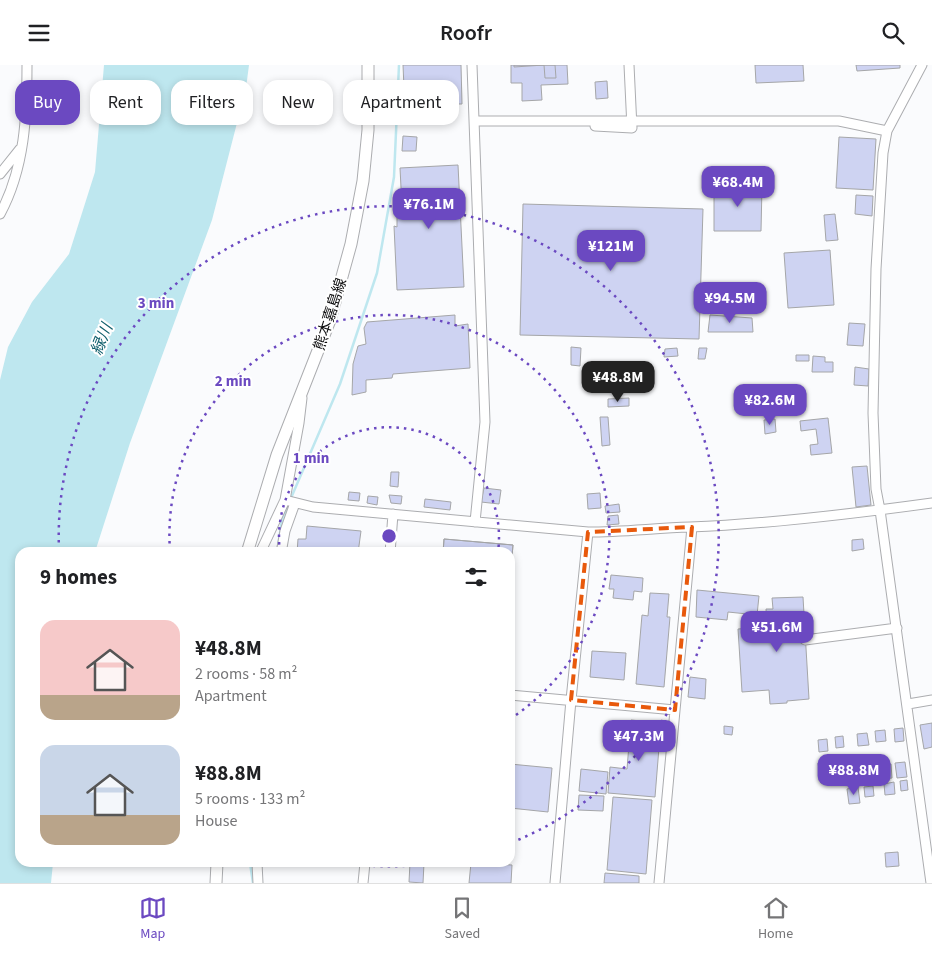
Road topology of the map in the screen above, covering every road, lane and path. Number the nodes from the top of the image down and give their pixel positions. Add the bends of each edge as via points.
1 (28, 65) edge
2 (368, 65) edge
3 (472, 65) edge
4 (629, 65) edge
5 (922, 65) edge
6 (631, 120) junction
7 (474, 121) junction
8 (887, 131) junction
9 (22, 147) junction
10 (0, 174) edge
11 (0, 213) edge
12 (303, 390) junction
13 (286, 500) junction
14 (295, 503) junction
15 (932, 503) edge
16 (880, 510) junction
17 (393, 514) junction
18 (475, 522) junction
19 (692, 527) junction
20 (588, 532) junction
21 (249, 547) edge
22 (263, 547) edge
23 (282, 547) edge
24 (390, 547) edge
25 (897, 628) junction
26 (806, 640) dead end
27 (515, 695) edge
28 (932, 700) edge
29 (571, 701) junction
30 (908, 705) junction
31 (675, 710) junction
32 (217, 867) edge
33 (256, 867) edge
34 (365, 867) edge
35 (216, 883) edge
36 (258, 883) edge
37 (363, 883) edge
38 (555, 883) edge
39 (659, 883) edge
40 (931, 883) edge

1 - 9 street via 27,113
2 - 12 main road, 熊本嘉島線 via 368,130 355,225 342,283
3 - 7 street
4 - 6 street
5 - 8 street
6 - 7 street via 632,127
6 - 8 street via 838,121
7 - 18 street via 485,422
8 - 16 street via 876,269 873,413
9 - 10 street
9 - 11 street via 12,185
12 - 13 street
12 - 21 main road, 熊本嘉島線 via 275,462
13 - 14 street
13 - 22 street
14 - 17 street
14 - 23 street
15 - 16 street
16 - 19 street
16 - 25 street
17 - 18 street
17 - 24 street
18 - 20 street
19 - 20 street
19 - 31 street
20 - 29 street
25 - 26 street
25 - 30 street
27 - 29 street
28 - 30 street
29 - 31 street
29 - 38 street
30 - 40 street
31 - 39 street
32 - 35 main road
33 - 36 street
34 - 37 street

